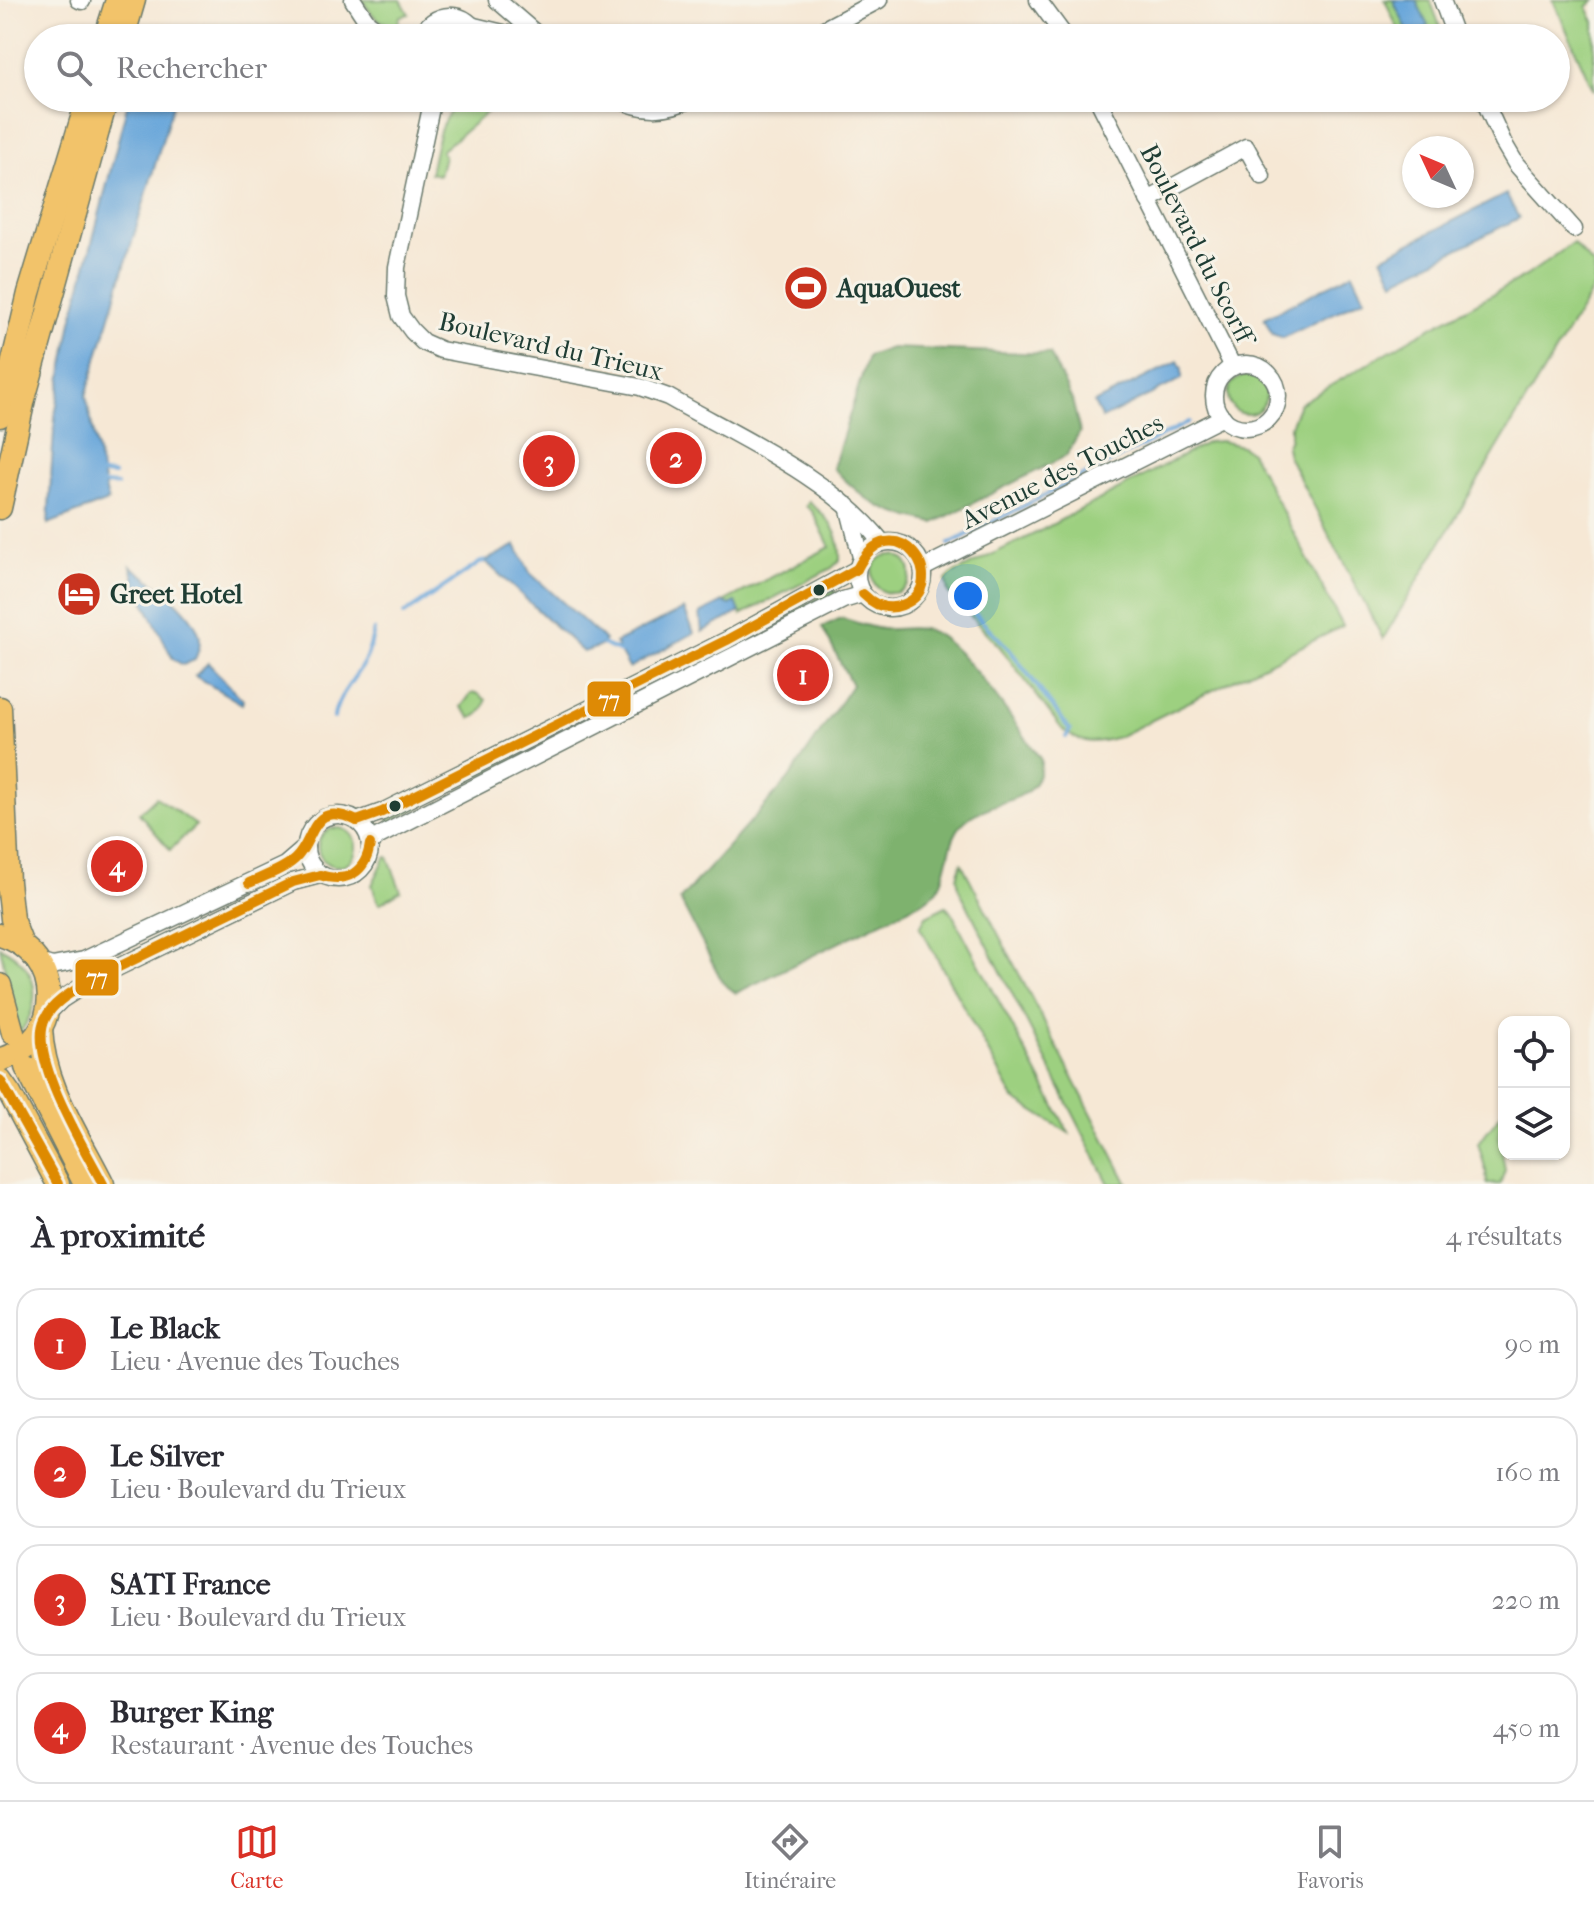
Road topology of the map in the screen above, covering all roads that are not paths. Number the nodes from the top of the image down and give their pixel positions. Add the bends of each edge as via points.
1 (117, 0) edge
2 (134, 0) edge
3 (353, 0) edge
4 (497, 0) edge
5 (879, 0) edge
6 (1038, 0) edge
7 (1442, 0) edge
8 (454, 8) edge
9 (109, 24) edge
10 (127, 24) edge
11 (369, 24) edge
12 (428, 24) edge
13 (469, 24) edge
14 (525, 24) edge
15 (834, 24) edge
16 (1056, 24) edge
17 (1451, 24) edge
18 (84, 112) edge
19 (103, 112) edge
20 (430, 112) edge
21 (1104, 112) edge
22 (1489, 112) edge
23 (1262, 176) dead end
24 (1148, 200) junction
25 (1574, 229) dead end
26 (1233, 367) junction
27 (0, 416) edge
28 (1223, 417) junction
29 (848, 505) junction
30 (0, 508) edge
31 (882, 542) junction
32 (859, 563) junction
33 (923, 568) junction
34 (863, 594) junction
35 (0, 708) edge
36 (357, 821) junction
37 (370, 844) junction
38 (306, 847) junction
39 (320, 875) junction
40 (0, 935) edge
41 (22, 945) junction
42 (39, 962) junction
43 (0, 985) edge
44 (44, 1022) junction
45 (6, 1031) edge
46 (11, 1070) edge
47 (58, 1184) edge
48 (75, 1184) edge
49 (85, 1184) edge
50 (103, 1184) edge

1 - 9 main road
2 - 10 main road
3 - 11 street
4 - 14 street
5 - 15 street
6 - 16 street
7 - 17 street
8 - 12 street
8 - 13 street
18 - 27 main road via 29,293
19 - 30 main road via 24,399
20 - 29 street, Boulevard du Trieux via 397,267 396,296 401,316 423,342 668,397
21 - 24 street, Boulevard du Scorff
22 - 25 street via 1516,164
23 - 24 street via 1246,147
24 - 26 street, Boulevard du Scorff
26 - 28 street via 1215,388 1215,404
26 - 28 street via 1249,364 1268,373 1278,401 1267,420 1251,428
28 - 33 street, Avenue des Touches
29 - 31 street, Boulevard du Trieux
29 - 32 street
31 - 32 street via 870,547
31 - 33 street via 908,546
32 - 34 street via 857,582
32 - 36 street via 727,640
33 - 34 street via 921,587 903,605 878,606
34 - 37 street via 447,800
35 - 41 main road via 8,882 12,919
36 - 37 street
36 - 38 street via 340,815 325,818 313,827
37 - 39 street via 367,861 356,874 341,880
38 - 39 street via 308,860
38 - 42 street via 285,865 84,960 52,966
39 - 44 street via 293,882 92,980 61,1000
40 - 41 main road
41 - 42 main road
42 - 44 main road via 48,988
43 - 45 main road
44 - 46 main road
44 - 50 main road via 43,1055 50,1081
46 - 47 main road via 10,1094
46 - 48 main road
46 - 49 main road

